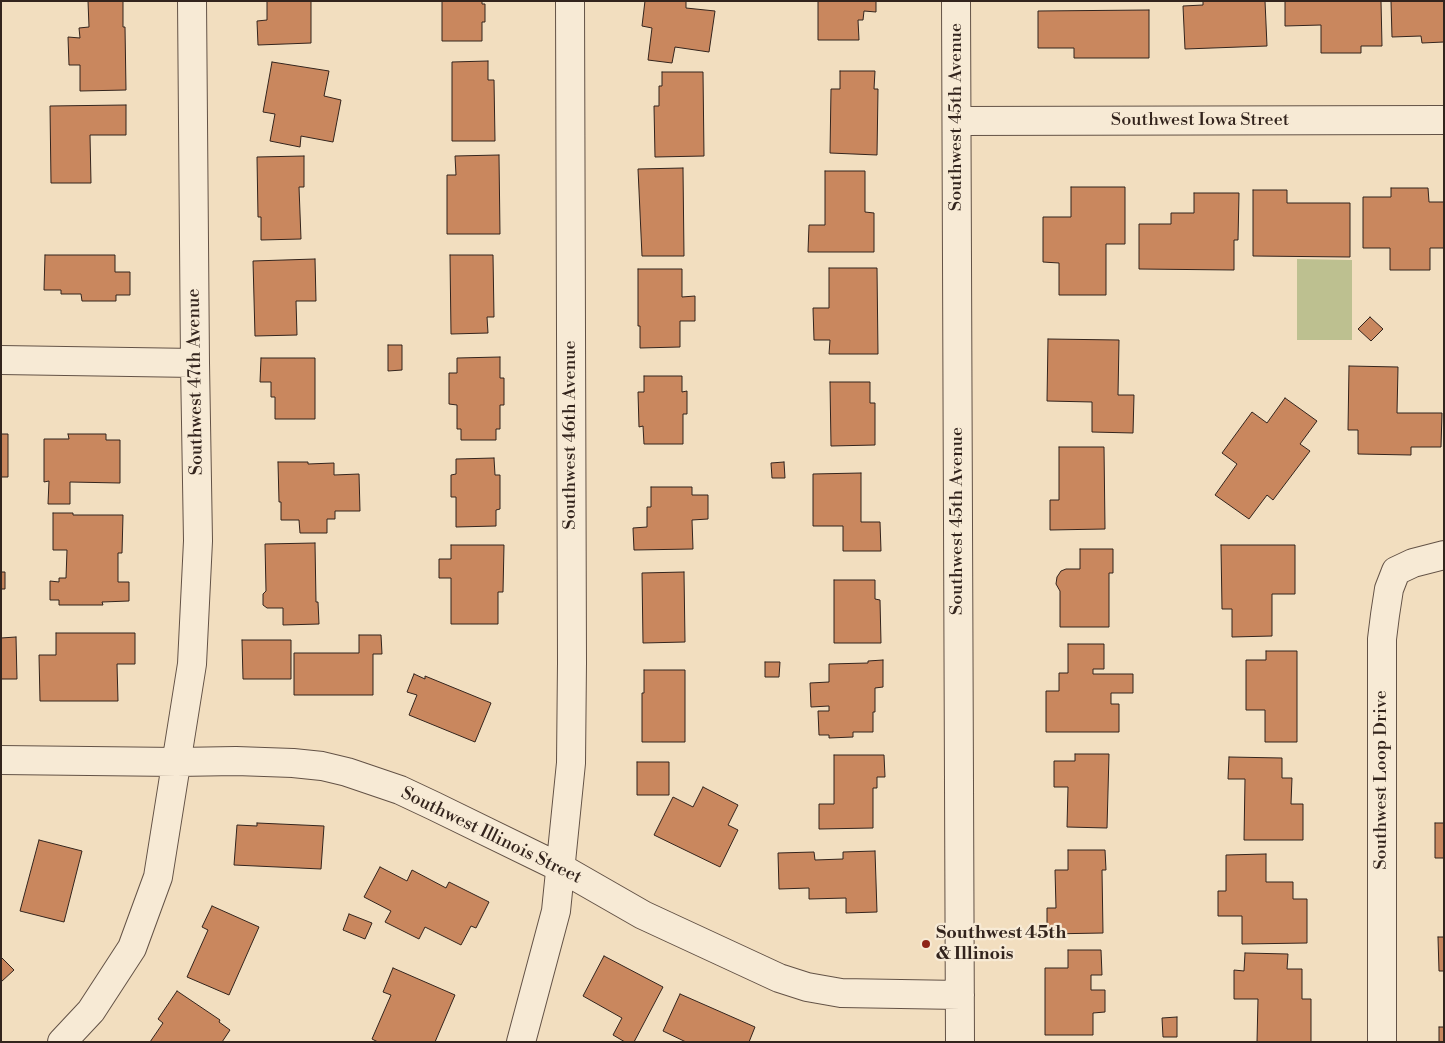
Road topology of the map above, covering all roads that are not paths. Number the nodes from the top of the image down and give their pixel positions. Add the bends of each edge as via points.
1 (192, 1) edge
2 (570, 1) edge
3 (956, 1) edge
4 (1444, 120) edge
5 (957, 121) junction
6 (1, 360) edge
7 (195, 363) junction
8 (1444, 555) edge
9 (1, 760) edge
10 (177, 762) junction
11 (561, 868) junction
12 (960, 995) junction
13 (62, 1042) edge
14 (521, 1042) edge
15 (960, 1042) edge
16 (1382, 1042) edge

1 - 7 street, Southwest 47th Avenue
2 - 11 street, Southwest 46th Avenue via 571,763
3 - 5 street, Southwest 45th Avenue
4 - 5 street, Southwest Iowa Street
5 - 12 street, Southwest 45th Avenue
6 - 7 street
7 - 10 street, Southwest 47th Avenue via 198,540 192,664
8 - 16 street, Southwest Loop Drive via 1396,571 1385,615 1382,639
9 - 10 street, Southwest Illinois Street
10 - 11 street, Southwest Illinois Street via 236,760 293,763 347,772 400,790
10 - 13 street, Southwest 47th Avenue via 158,877 132,948 91,1011
11 - 12 street, Southwest Illinois Street via 643,915 779,978 807,987 842,993
11 - 14 street, Southwest 46th Avenue via 554,918
12 - 15 street, Southwest 45th Avenue

